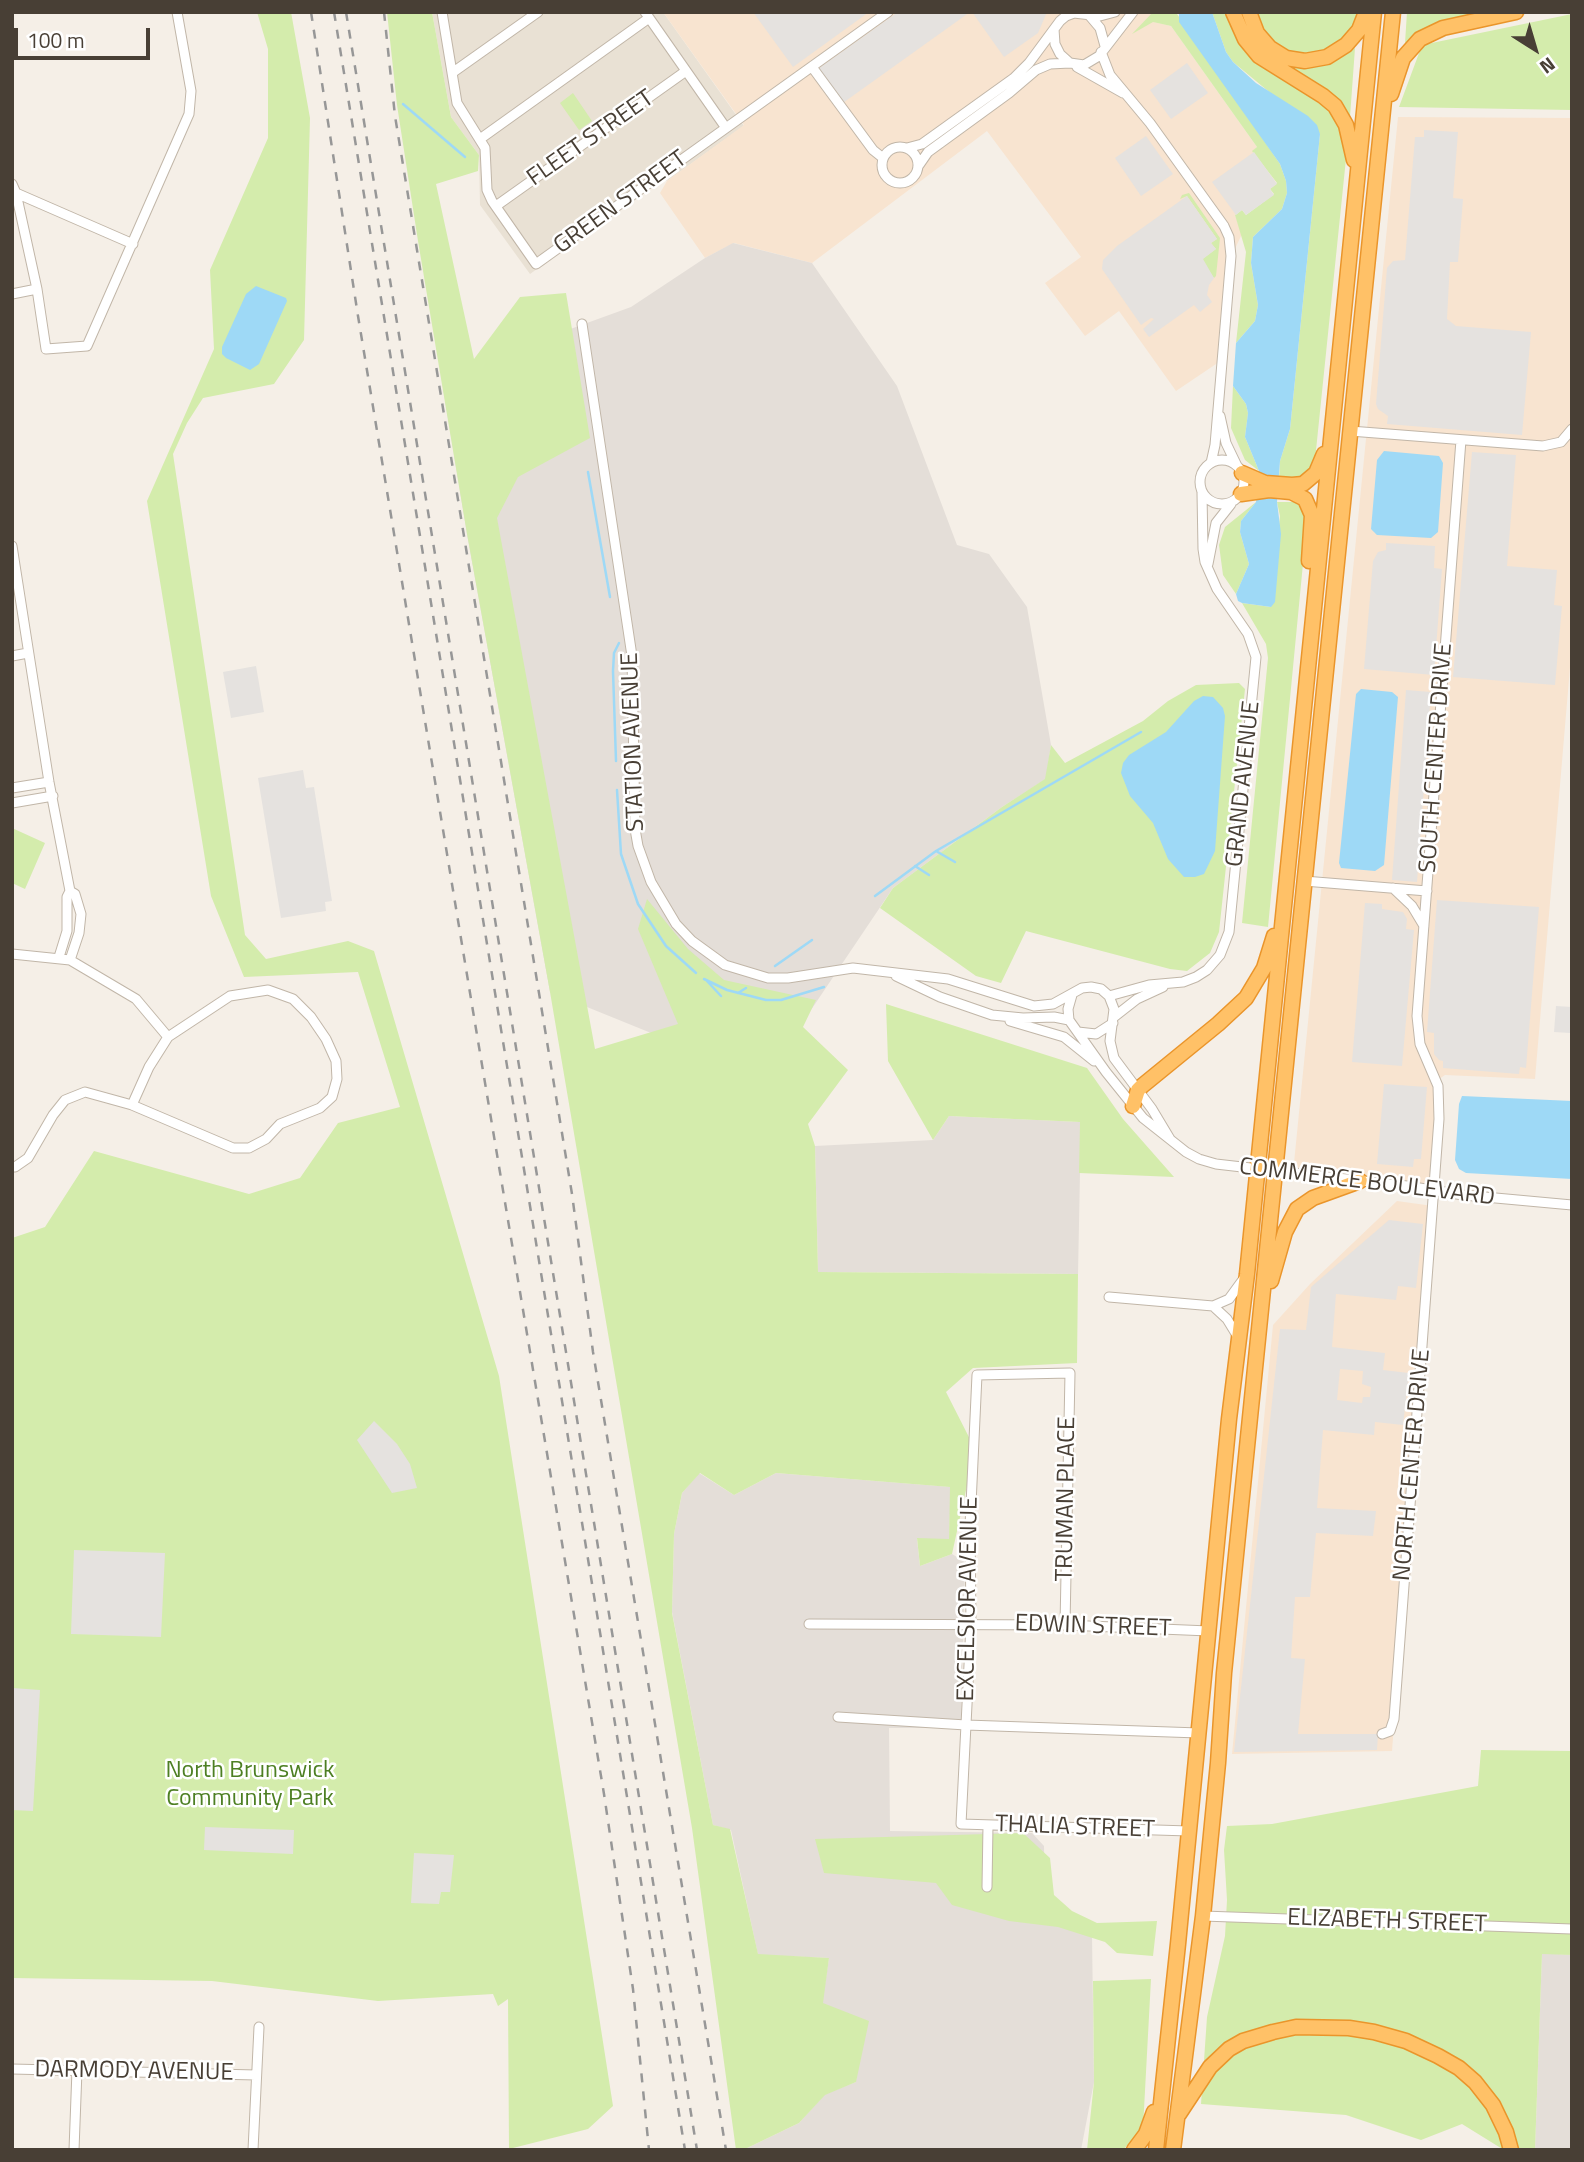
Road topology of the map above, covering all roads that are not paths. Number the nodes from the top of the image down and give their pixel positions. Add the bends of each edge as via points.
1 (177, 12) edge
2 (442, 12) edge
3 (538, 12) edge
4 (888, 12) edge
5 (1115, 12) edge
6 (1133, 12) edge
7 (1233, 12) edge
8 (1249, 12) edge
9 (1366, 12) edge
10 (1374, 12) edge
11 (1393, 12) edge
12 (1517, 12) edge
13 (1084, 14) edge
14 (647, 15) edge
15 (1058, 21) edge
16 (1103, 49) junction
17 (1072, 64) junction
18 (812, 66) junction
19 (686, 71) junction
20 (452, 73) junction
21 (1127, 96) junction
22 (726, 128) junction
23 (1380, 136) junction
24 (480, 139) junction
25 (907, 148) junction
26 (883, 158) junction
27 (919, 164) junction
28 (1357, 176) junction
29 (14, 189) edge
30 (496, 206) junction
31 (133, 244) junction
32 (37, 289) junction
33 (12, 294) edge
34 (582, 324) dead end
35 (1218, 404) junction
36 (1572, 429) edge
37 (1350, 431) junction
38 (1330, 440) junction
39 (1461, 440) junction
40 (1211, 463) junction
41 (1240, 470) junction
42 (1258, 486) junction
43 (1292, 489) junction
44 (1202, 493) junction
45 (1237, 498) junction
46 (12, 546) edge
47 (1208, 570) junction
48 (1312, 622) junction
49 (28, 653) junction
50 (12, 656) edge
51 (49, 782) junction
52 (12, 788) edge
53 (53, 796) junction
54 (12, 803) edge
55 (1304, 881) junction
56 (1393, 888) junction
57 (70, 891) junction
58 (1427, 891) junction
59 (1285, 898) junction
60 (1424, 926) junction
61 (12, 954) edge
62 (59, 957) junction
63 (70, 960) junction
64 (889, 972) junction
65 (1175, 983) junction
66 (1073, 993) junction
67 (1109, 996) junction
68 (992, 1014) junction
69 (1069, 1020) junction
70 (1113, 1020) junction
71 (1077, 1032) junction
72 (168, 1037) junction
73 (1106, 1072) junction
74 (1138, 1090) junction
75 (132, 1105) junction
76 (1133, 1106) junction
77 (1170, 1139) junction
78 (12, 1166) edge
79 (1257, 1169) junction
80 (1275, 1171) junction
81 (1360, 1181) junction
82 (1434, 1190) junction
83 (1572, 1205) edge
84 (1247, 1274) junction
85 (1109, 1297) dead end
86 (1213, 1306) junction
87 (1261, 1312) junction
88 (1240, 1341) junction
89 (1070, 1373) joint
90 (809, 1624) dead end
91 (971, 1625) junction
92 (1065, 1625) junction
93 (1209, 1631) junction
94 (838, 1717) dead end
95 (966, 1725) junction
96 (1199, 1733) junction
97 (1382, 1734) dead end
98 (961, 1824) joint
99 (988, 1825) junction
100 (1189, 1831) junction
101 (987, 1886) dead end
102 (1203, 1916) junction
103 (1572, 1928) edge
104 (259, 2027) dead end
105 (12, 2069) edge
106 (77, 2070) junction
107 (256, 2075) junction
108 (1162, 2087) junction
109 (1176, 2118) junction
110 (74, 2150) edge
111 (253, 2150) edge
112 (1134, 2150) edge
113 (1156, 2150) edge
114 (1173, 2150) edge
115 (1511, 2150) edge

1 - 31 street via 191,91 189,114
2 - 20 street, GREEN STREET
3 - 20 street
4 - 18 street
5 - 13 street
6 - 16 street
7 - 28 highway via 1259,56 1327,98 1338,110 1349,131
8 - 9 highway via 1257,33 1270,48 1286,58 1305,61 1326,57 1346,45
10 - 28 highway
11 - 23 highway
12 - 23 highway via 1443,28 1416,42 1400,64
13 - 15 street via 1074,13
13 - 16 street via 1100,28
14 - 19 street
14 - 24 street
15 - 17 street via 1058,51
15 - 25 street via 1029,63 1007,83 922,144
16 - 17 street via 1088,63
16 - 21 street, GRAND AVENUE via 1108,71
17 - 21 street, GRAND AVENUE
17 - 27 street via 1050,64 1036,71 928,152
18 - 22 street
18 - 26 street
19 - 22 street
19 - 30 street, FLEET STREET
20 - 24 street, GREEN STREET via 459,108
21 - 35 street, GRAND AVENUE via 1229,237
22 - 30 street, GREEN STREET via 536,264
23 - 37 highway
24 - 30 street, GREEN STREET via 486,152 486,185
25 - 26 street via 894,148
25 - 27 street
26 - 27 street via 885,174 898,183 912,179
28 - 38 highway
29 - 31 street
29 - 32 street
31 - 32 street via 87,346 46,349
32 - 33 street
34 - 64 street, STATION AVENUE via 631,641 635,829 650,882 676,924 725,965 768,978 853,968
35 - 40 street, GRAND AVENUE
35 - 41 street, GRAND AVENUE via 1226,443
36 - 39 street via 1561,442 1548,446
37 - 39 street
37 - 55 highway
38 - 43 highway via 1314,476
38 - 48 highway
39 - 58 street, SOUTH CENTER DRIVE
40 - 41 street via 1225,460
40 - 44 street, GRAND AVENUE via 1200,478
41 - 42 highway
41 - 45 street, GRAND AVENUE via 1244,487
42 - 43 highway
42 - 45 highway
43 - 48 highway via 1311,510
44 - 45 street via 1219,505
44 - 47 street, GRAND AVENUE via 1202,549
45 - 47 street via 1216,523
46 - 49 street
47 - 65 street, GRAND AVENUE via 1251,639 1255,675 1228,938 1207,970
48 - 59 highway
49 - 50 street
49 - 51 street
51 - 52 street
51 - 53 street
53 - 54 street
53 - 57 street
55 - 56 street
55 - 80 highway
56 - 58 street
56 - 60 street
57 - 62 street via 67,931
57 - 63 street via 81,914
58 - 60 street, SOUTH CENTER DRIVE
59 - 74 highway via 1264,968 1246,998
59 - 79 highway
60 - 82 street, SOUTH CENTER DRIVE via 1417,1028 1440,1096
61 - 62 street
62 - 63 street
63 - 72 street via 136,999
64 - 66 street, STATION AVENUE via 948,979 1034,1006 1053,1004
64 - 68 street, STATION AVENUE via 940,997
65 - 67 street, GRAND AVENUE
65 - 70 street, GRAND AVENUE via 1143,996
66 - 67 street via 1091,987
66 - 69 street
67 - 70 street
68 - 69 street, STATION AVENUE
68 - 73 street via 1064,1037
69 - 71 street
70 - 71 street via 1096,1034
70 - 74 street, COMMERCE BOULEVARD via 1112,1054
71 - 73 street, COMMERCE BOULEVARD
72 - 75 street
72 - 75 street via 230,996 268,990 293,999 312,1017 336,1061 332,1097 320,1108 280,1124 249,1148 233,1147
73 - 76 street, COMMERCE BOULEVARD
74 - 76 highway
74 - 77 street, COMMERCE BOULEVARD
75 - 78 street via 85,1092 65,1100 29,1158
76 - 77 street, COMMERCE BOULEVARD
77 - 79 street, COMMERCE BOULEVARD via 1199,1159
79 - 80 street, COMMERCE BOULEVARD
79 - 84 highway
80 - 81 street, COMMERCE BOULEVARD
80 - 87 highway
81 - 82 street, COMMERCE BOULEVARD
81 - 87 highway via 1313,1198 1297,1209 1285,1232
82 - 83 street, COMMERCE BOULEVARD
82 - 97 street, NORTH CENTER DRIVE via 1394,1719 1390,1731
84 - 86 street via 1228,1299
84 - 88 highway
85 - 86 street
86 - 88 street
87 - 102 highway
88 - 93 highway
89 - 91 street, EXCELSIOR AVENUE via 977,1375
89 - 92 street, TRUMAN PLACE
90 - 91 street, EDWIN STREET
91 - 92 street, EDWIN STREET
91 - 95 street, EXCELSIOR AVENUE
92 - 93 street, EDWIN STREET
93 - 96 highway
94 - 95 street
95 - 96 street
95 - 98 street, EXCELSIOR AVENUE
96 - 100 highway
98 - 99 street, THALIA STREET
99 - 100 street, THALIA STREET
99 - 101 street
100 - 108 highway
102 - 103 street, ELIZABETH STREET
102 - 109 highway
104 - 107 street
105 - 106 street, DARMODY AVENUE
106 - 107 street, DARMODY AVENUE
106 - 110 street
107 - 111 street
108 - 112 highway via 1149,2128
108 - 113 highway
109 - 114 highway
109 - 115 highway via 1210,2067 1236,2045 1296,2028 1349,2028 1406,2041 1459,2068 1493,2105

